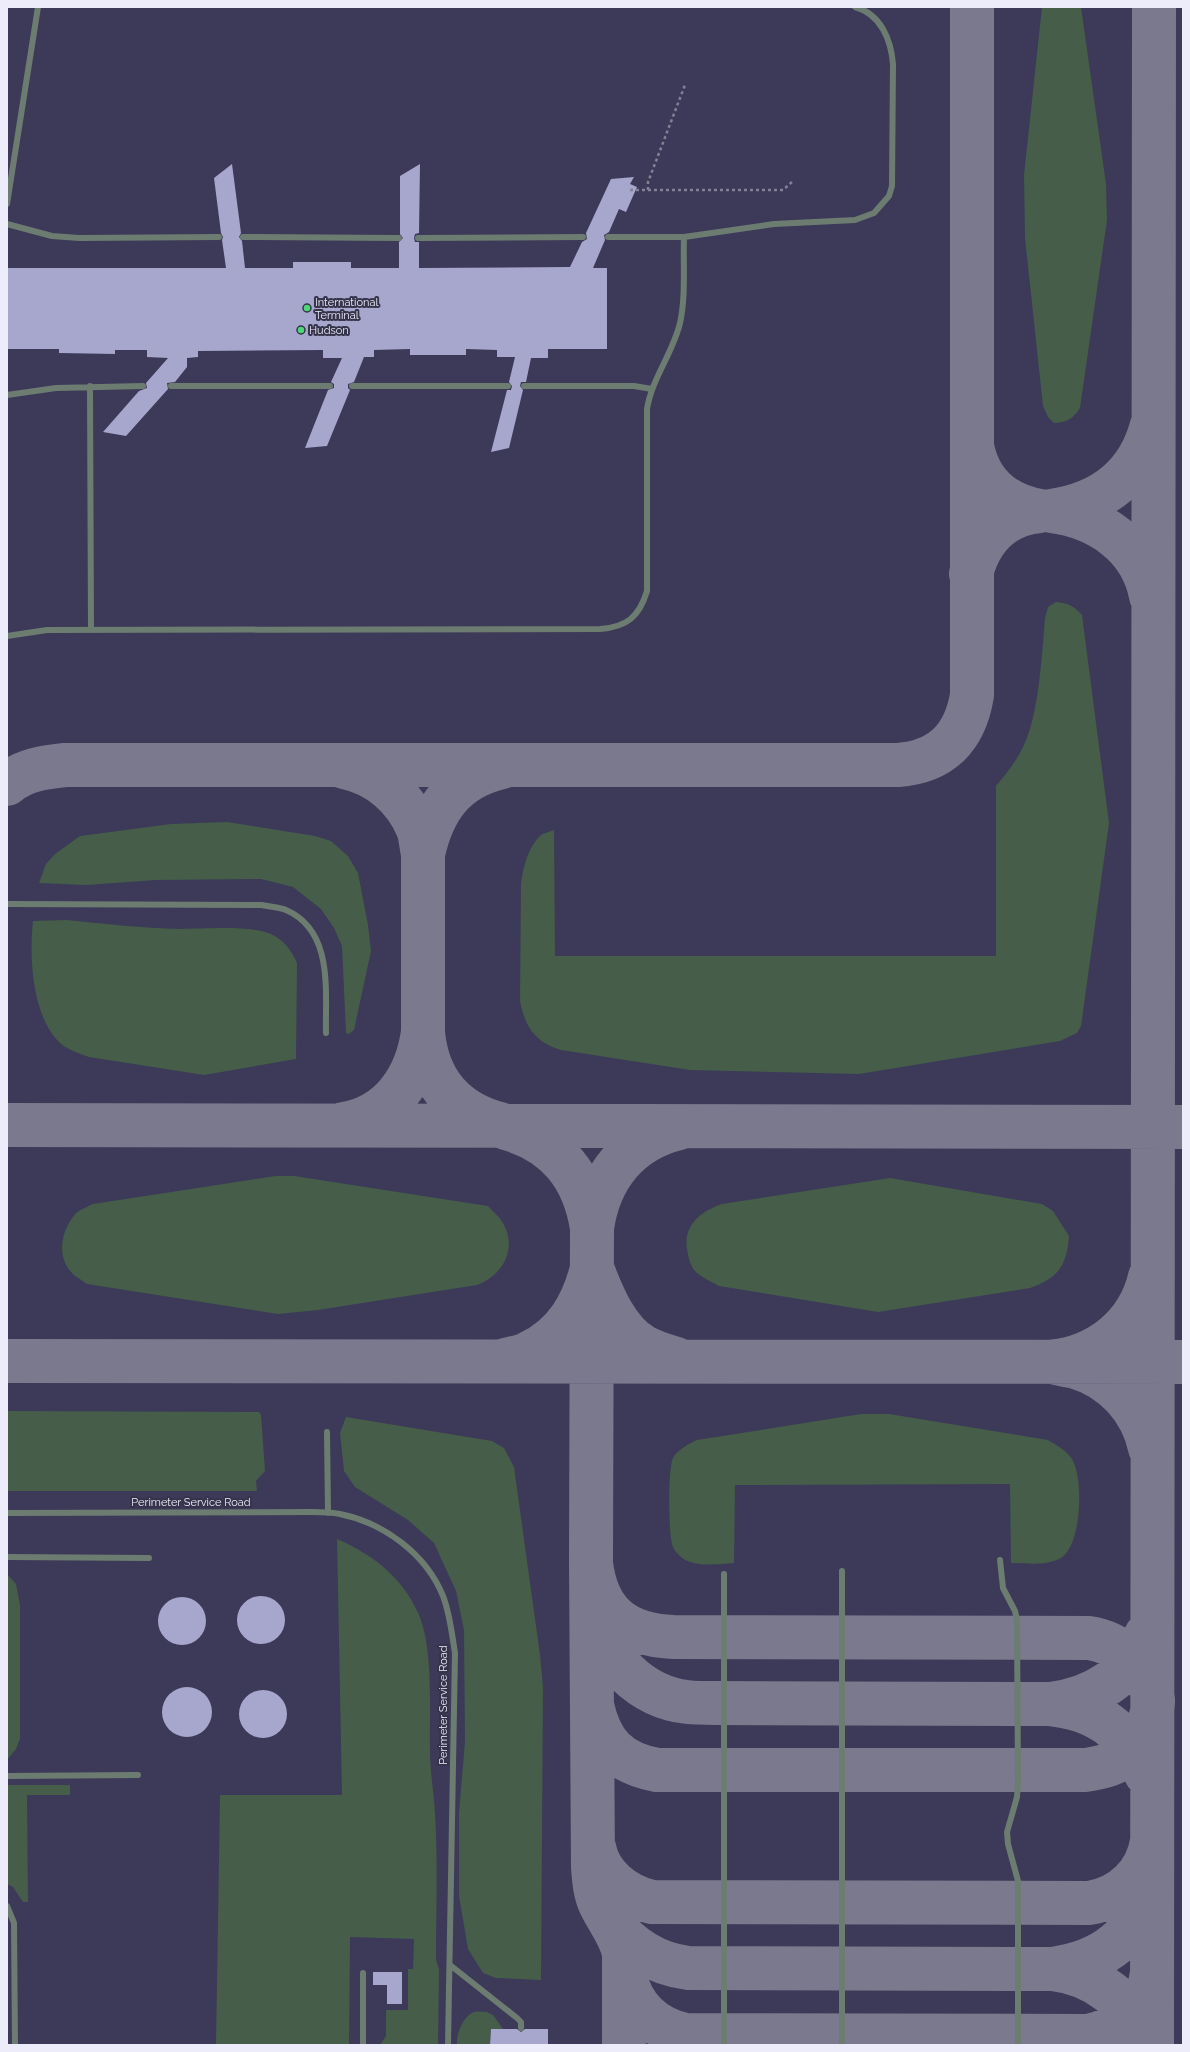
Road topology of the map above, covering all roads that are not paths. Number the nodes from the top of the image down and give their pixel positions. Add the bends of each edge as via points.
1 (38, 7) edge
2 (855, 7) edge
3 (7, 204) edge
4 (7, 224) edge
5 (219, 237) dead end
6 (243, 237) dead end
7 (583, 237) dead end
8 (608, 237) dead end
9 (684, 237) junction
10 (399, 238) dead end
11 (418, 238) dead end
12 (90, 386) junction
13 (143, 386) dead end
14 (171, 386) dead end
15 (330, 386) dead end
16 (352, 386) dead end
17 (508, 386) dead end
18 (524, 386) dead end
19 (652, 389) junction
20 (7, 395) edge
21 (91, 629) junction
22 (7, 636) edge
23 (7, 904) edge
24 (326, 1033) dead end
25 (327, 1432) dead end
26 (7, 1513) edge
27 (328, 1513) junction
28 (7, 1557) edge
29 (149, 1558) dead end
30 (1000, 1560) dead end
31 (842, 1571) dead end
32 (724, 1574) dead end
33 (138, 1775) dead end
34 (7, 1776) edge
35 (7, 1906) edge
36 (450, 1965) junction
37 (363, 1974) dead end
38 (521, 2028) dead end
39 (15, 2045) edge
40 (363, 2045) edge
41 (448, 2045) edge
42 (724, 2045) edge
43 (842, 2045) edge
44 (1018, 2045) edge

1 - 3 lane
2 - 9 lane via 879,23 892,46 893,172 889,196 874,213 855,220 774,224
4 - 5 lane via 52,236 79,238
6 - 10 lane
7 - 11 lane
8 - 9 lane
9 - 19 lane via 680,324
12 - 13 lane
12 - 20 lane
12 - 21 lane
14 - 15 lane
16 - 17 lane
18 - 19 lane via 634,386
19 - 21 lane via 648,409 647,591 637,614 619,626 600,629
21 - 22 lane via 47,630
23 - 24 lane via 262,905 286,910 305,922 319,943 325,967
25 - 27 lane
26 - 27 lane, Perimeter Service Road
27 - 36 lane, Perimeter Service Road via 365,1521 389,1533 410,1549 429,1571 443,1596 451,1625 455,1653
28 - 29 lane
30 - 44 lane via 1003,1588 1017,1620 1018,1782 1017,1797 1007,1832 1018,1881
31 - 43 lane
32 - 42 lane
33 - 34 lane
35 - 39 lane via 14,1923
36 - 38 lane via 517,2018
36 - 41 lane, Perimeter Service Road
37 - 40 lane

